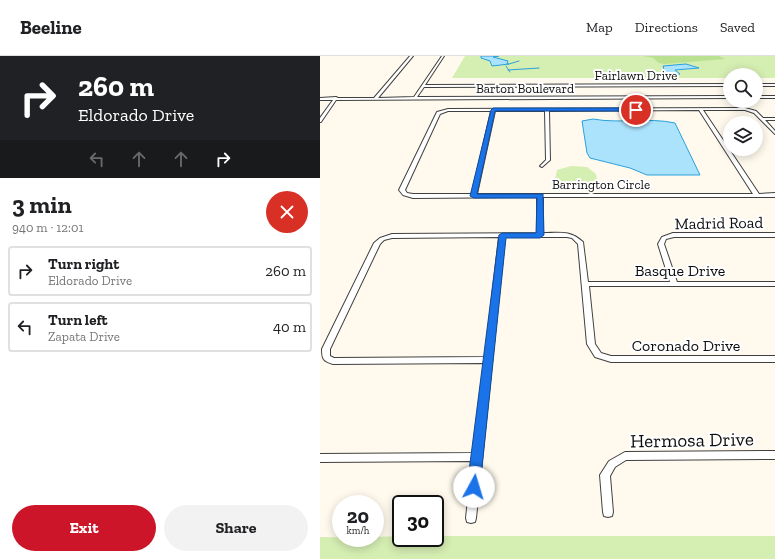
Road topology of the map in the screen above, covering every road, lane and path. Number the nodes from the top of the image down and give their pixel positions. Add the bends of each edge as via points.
1 (412, 56) edge
2 (443, 56) edge
3 (723, 85) edge
4 (763, 85) edge
5 (775, 85) edge
6 (423, 86) junction
7 (723, 97) edge
8 (763, 97) edge
9 (775, 97) edge
10 (336, 98) junction
11 (376, 98) junction
12 (415, 98) junction
13 (320, 99) edge
14 (700, 109) junction
15 (493, 110) junction
16 (547, 110) junction
17 (759, 116) edge
18 (763, 119) edge
19 (775, 119) edge
20 (763, 120) edge
21 (320, 121) edge
22 (775, 134) edge
23 (542, 166) dead end
24 (757, 195) junction
25 (775, 195) edge
26 (474, 196) junction
27 (540, 196) junction
28 (502, 235) junction
29 (540, 235) junction
30 (775, 235) edge
31 (585, 284) junction
32 (674, 284) junction
33 (775, 284) edge
34 (775, 359) edge
35 (488, 360) junction
36 (775, 455) edge
37 (477, 457) junction
38 (320, 458) edge
39 (608, 512) dead end
40 (471, 518) dead end

1 - 11 street
2 - 6 street
3 - 6 street, Fairlawn Drive
4 - 5 street
6 - 12 street
7 - 12 street, Barton Boulevard
8 - 9 street
10 - 11 street, Barton Boulevard
10 - 13 street, Barton Boulevard
10 - 21 street
11 - 12 street, Barton Boulevard
14 - 16 street, Barrington Circle
14 - 17 street, Barrington Circle via 750,110
14 - 24 street
15 - 16 street, Barrington Circle
15 - 26 street
15 - 26 street, Barrington Circle via 448,110 438,113 402,190 405,194 413,196
16 - 23 street via 548,160
18 - 19 street
20 - 22 street, Barrington Circle
24 - 25 street, Barrington Circle
24 - 27 street, Barrington Circle
26 - 27 street, Barrington Circle
27 - 29 street
28 - 29 street
28 - 35 street
28 - 35 street via 382,238 377,242 326,349 326,357 333,361
29 - 31 street via 568,235 581,243
30 - 32 street, Madrid Road via 673,235 664,238 661,244
31 - 32 street, Basque Drive
31 - 34 street, Coronado Drive via 591,344 598,355 611,359
32 - 33 street, Basque Drive
35 - 37 street
36 - 39 street, Hermosa Drive via 625,456 612,464 605,476
37 - 38 street
37 - 40 street

